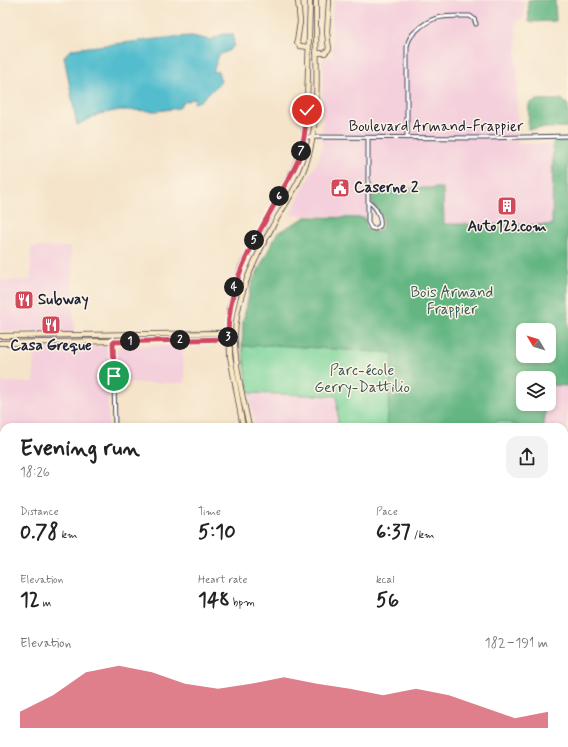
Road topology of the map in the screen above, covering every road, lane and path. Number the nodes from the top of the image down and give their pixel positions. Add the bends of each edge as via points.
1 (298, 0) edge
2 (310, 0) edge
3 (316, 0) edge
4 (329, 0) edge
5 (476, 24) dead end
6 (309, 47) junction
7 (316, 53) junction
8 (568, 136) edge
9 (304, 137) junction
10 (313, 138) junction
11 (368, 138) junction
12 (407, 138) junction
13 (369, 202) junction
14 (228, 333) junction
15 (235, 333) junction
16 (113, 335) junction
17 (0, 336) edge
18 (228, 339) junction
19 (235, 339) junction
20 (113, 342) junction
21 (0, 343) edge
22 (115, 423) edge
23 (242, 423) edge
24 (248, 423) edge

1 - 6 street via 300,18 297,42 301,46
2 - 6 street
3 - 7 street
4 - 7 street via 329,49 325,53
5 - 12 street via 470,16 435,17 411,36 407,47
6 - 9 street
7 - 10 street
8 - 12 street, Boulevard Armand-Frappier
9 - 10 street, Boulevard Armand-Frappier
9 - 14 street via 293,170 239,272 229,309
10 - 11 street, Boulevard Armand-Frappier
10 - 15 street via 302,173 247,275 240,298
11 - 12 street, Boulevard Armand-Frappier
11 - 13 street
13 - 13 street via 369,224 375,229 380,226 380,220 374,206
14 - 15 street
14 - 16 street
14 - 18 street
15 - 19 street
16 - 17 street
16 - 20 street
18 - 19 street
18 - 20 street
18 - 23 street
19 - 24 street via 238,371
20 - 21 street
20 - 22 street

